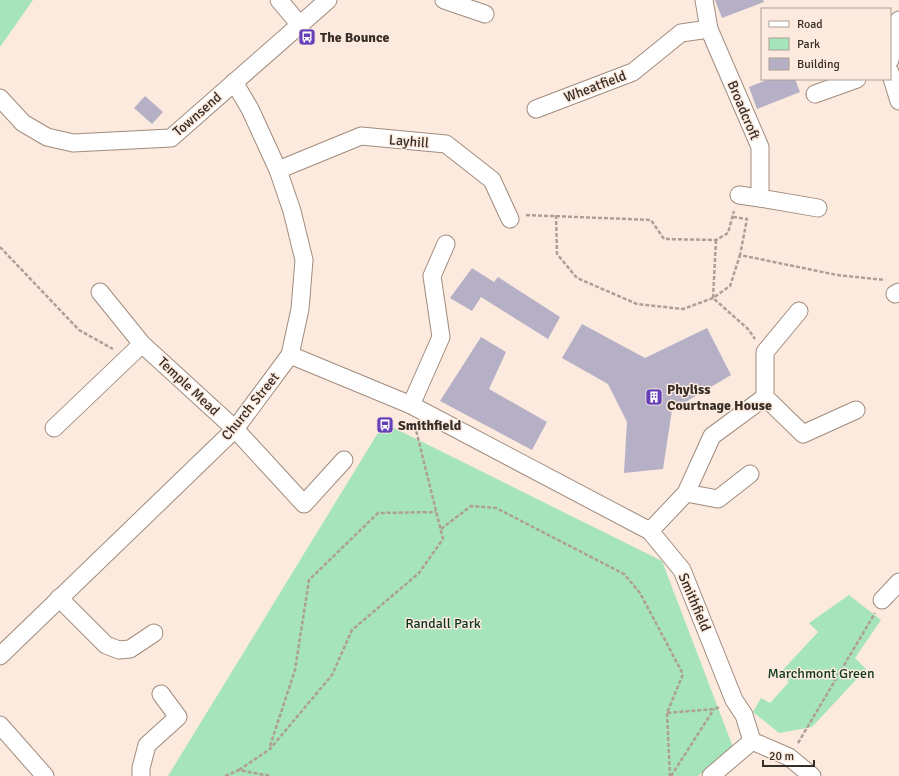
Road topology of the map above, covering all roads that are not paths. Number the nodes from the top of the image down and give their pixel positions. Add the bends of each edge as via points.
1 (279, 0) edge
2 (328, 0) edge
3 (444, 0) edge
4 (704, 0) edge
5 (485, 14) dead end
6 (300, 25) junction
7 (709, 29) junction
8 (894, 30) edge
9 (891, 52) edge
10 (891, 75) edge
11 (854, 80) edge
12 (234, 82) junction
13 (815, 94) dead end
14 (0, 98) edge
15 (899, 101) edge
16 (536, 109) dead end
17 (278, 170) junction
18 (739, 195) road end
19 (760, 198) junction
20 (818, 208) dead end
21 (510, 219) road end
22 (446, 244) dead end
23 (100, 292) dead end
24 (799, 311) dead end
25 (142, 344) junction
26 (290, 355) junction
27 (764, 398) junction
28 (410, 405) junction
29 (856, 410) dead end
30 (54, 428) dead end
31 (235, 429) junction
32 (344, 460) dead end
33 (750, 474) dead end
34 (686, 493) junction
35 (650, 531) junction
36 (899, 582) edge
37 (59, 598) junction
38 (882, 600) road end
39 (154, 633) dead end
40 (0, 656) edge
41 (161, 694) dead end
42 (0, 725) edge
43 (752, 741) junction
44 (45, 776) edge
45 (141, 776) edge
46 (710, 776) edge
47 (812, 776) edge

1 - 6 street
2 - 6 street, Townsend
3 - 5 street
4 - 7 street
6 - 12 street, Townsend
7 - 16 street, Wheatfield via 681,33 633,72
7 - 19 street, Broadcroft via 760,147
8 - 9 street
10 - 15 street
11 - 13 street
12 - 14 street, Townsend via 171,138 73,143 47,137 23,123
12 - 17 street, Church Street via 250,109
17 - 21 street, Layhill via 361,136 446,144 492,180
17 - 26 street, Church Street via 292,211 304,260 300,309
18 - 19 street
19 - 20 street
22 - 28 street via 432,276 441,337
23 - 25 street, Temple Mead
24 - 27 street via 765,352
25 - 30 street
25 - 31 street, Temple Mead
26 - 28 street, Smithfield
26 - 31 street, Church Street
27 - 29 street via 803,434
27 - 34 street via 712,436
28 - 35 street, Smithfield
31 - 32 street, Temple Mead via 304,504
31 - 37 street, Church Street
33 - 34 street via 718,499
34 - 35 street
35 - 43 street, Smithfield via 682,570 734,700 744,715
36 - 38 street
37 - 39 street via 106,646 118,650 130,649
37 - 40 street, Church Street
41 - 45 street via 178,717 147,745
42 - 44 street
43 - 46 street
43 - 47 street via 789,757

